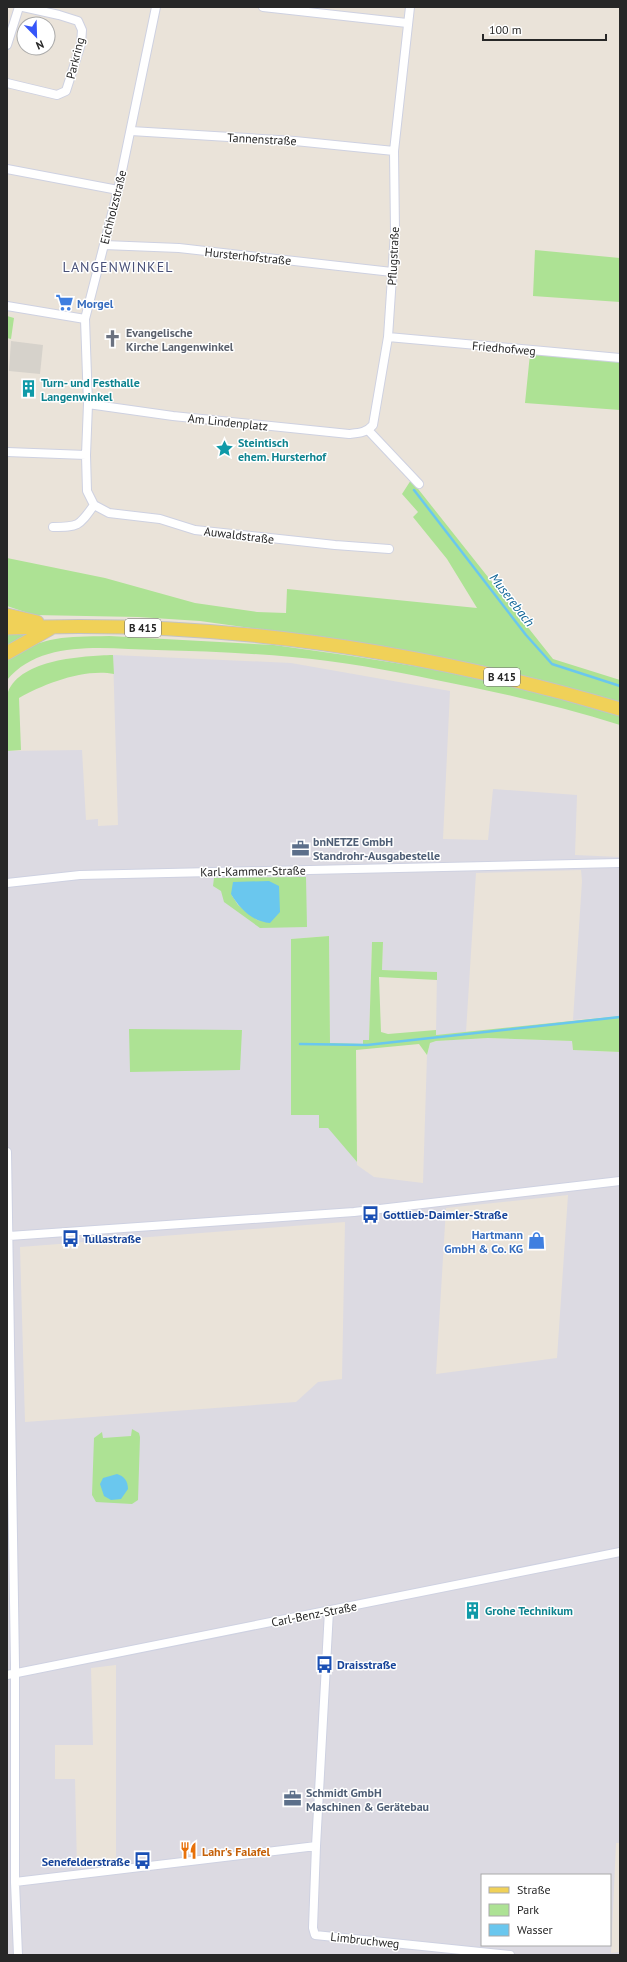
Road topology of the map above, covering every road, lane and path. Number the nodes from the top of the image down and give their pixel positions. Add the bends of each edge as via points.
1 (19, 7) edge
2 (23, 7) edge
3 (156, 7) edge
4 (263, 7) edge
5 (410, 7) edge
6 (406, 23) junction
7 (7, 45) edge
8 (7, 83) edge
9 (131, 131) junction
10 (394, 151) junction
11 (7, 169) edge
12 (118, 190) junction
13 (104, 245) junction
14 (392, 272) junction
15 (7, 306) edge
16 (85, 318) junction
17 (388, 337) junction
18 (620, 358) edge
19 (88, 404) junction
20 (368, 430) junction
21 (7, 452) edge
22 (86, 455) junction
23 (419, 484) dead end
24 (94, 505) junction
25 (53, 527) dead end
26 (389, 549) dead end
27 (7, 615) edge
28 (57, 626) junction
29 (7, 628) edge
30 (7, 653) edge
31 (620, 709) edge
32 (620, 863) edge
33 (7, 883) edge
34 (7, 1152) edge
35 (620, 1181) edge
36 (9, 1236) junction
37 (620, 1552) edge
38 (330, 1610) junction
39 (11, 1674) edge
40 (316, 1846) junction
41 (15, 1882) junction
42 (18, 1955) edge
43 (510, 1955) edge

1 - 7 street
2 - 8 street, Parkring via 78,21 82,30 81,44 66,91 57,95
3 - 9 street, Eichholzstraße
4 - 6 street
5 - 6 street, Pflugstraße
6 - 10 street, Pflugstraße
9 - 10 street, Tannenstraße via 295,141
9 - 12 street, Eichholzstraße
10 - 14 street, Pflugstraße via 395,231
11 - 12 street
12 - 13 street, Eichholzstraße
13 - 14 street, Hursterhofstraße via 179,248
13 - 16 street, Eichholzstraße
14 - 17 street, Pflugstraße
15 - 16 street
16 - 19 street, Eichholzstraße
17 - 18 street, Friedhofweg
17 - 20 street, Pflugstraße via 372,425
19 - 20 street, Am Lindenplatz via 173,416 349,434 359,434
19 - 22 street, Eichholzstraße
20 - 23 street
21 - 22 street
22 - 24 street via 88,491
24 - 25 street via 80,524
24 - 26 street, Auwaldstraße via 109,514 160,519 195,530
27 - 28 main road
28 - 29 main road, B 415
28 - 30 main road
28 - 31 main road, B 415 via 110,626 229,634 383,653 505,678
32 - 33 street, Karl-Kammer-Straße via 80,875
34 - 36 street
35 - 36 street via 354,1212
36 - 39 street
37 - 38 street, Carl-Benz-Straße
38 - 39 street, Carl-Benz-Straße
38 - 40 street
39 - 41 street
40 - 41 street
40 - 43 street, Limbruchweg via 313,1928 315,1935
41 - 42 street

